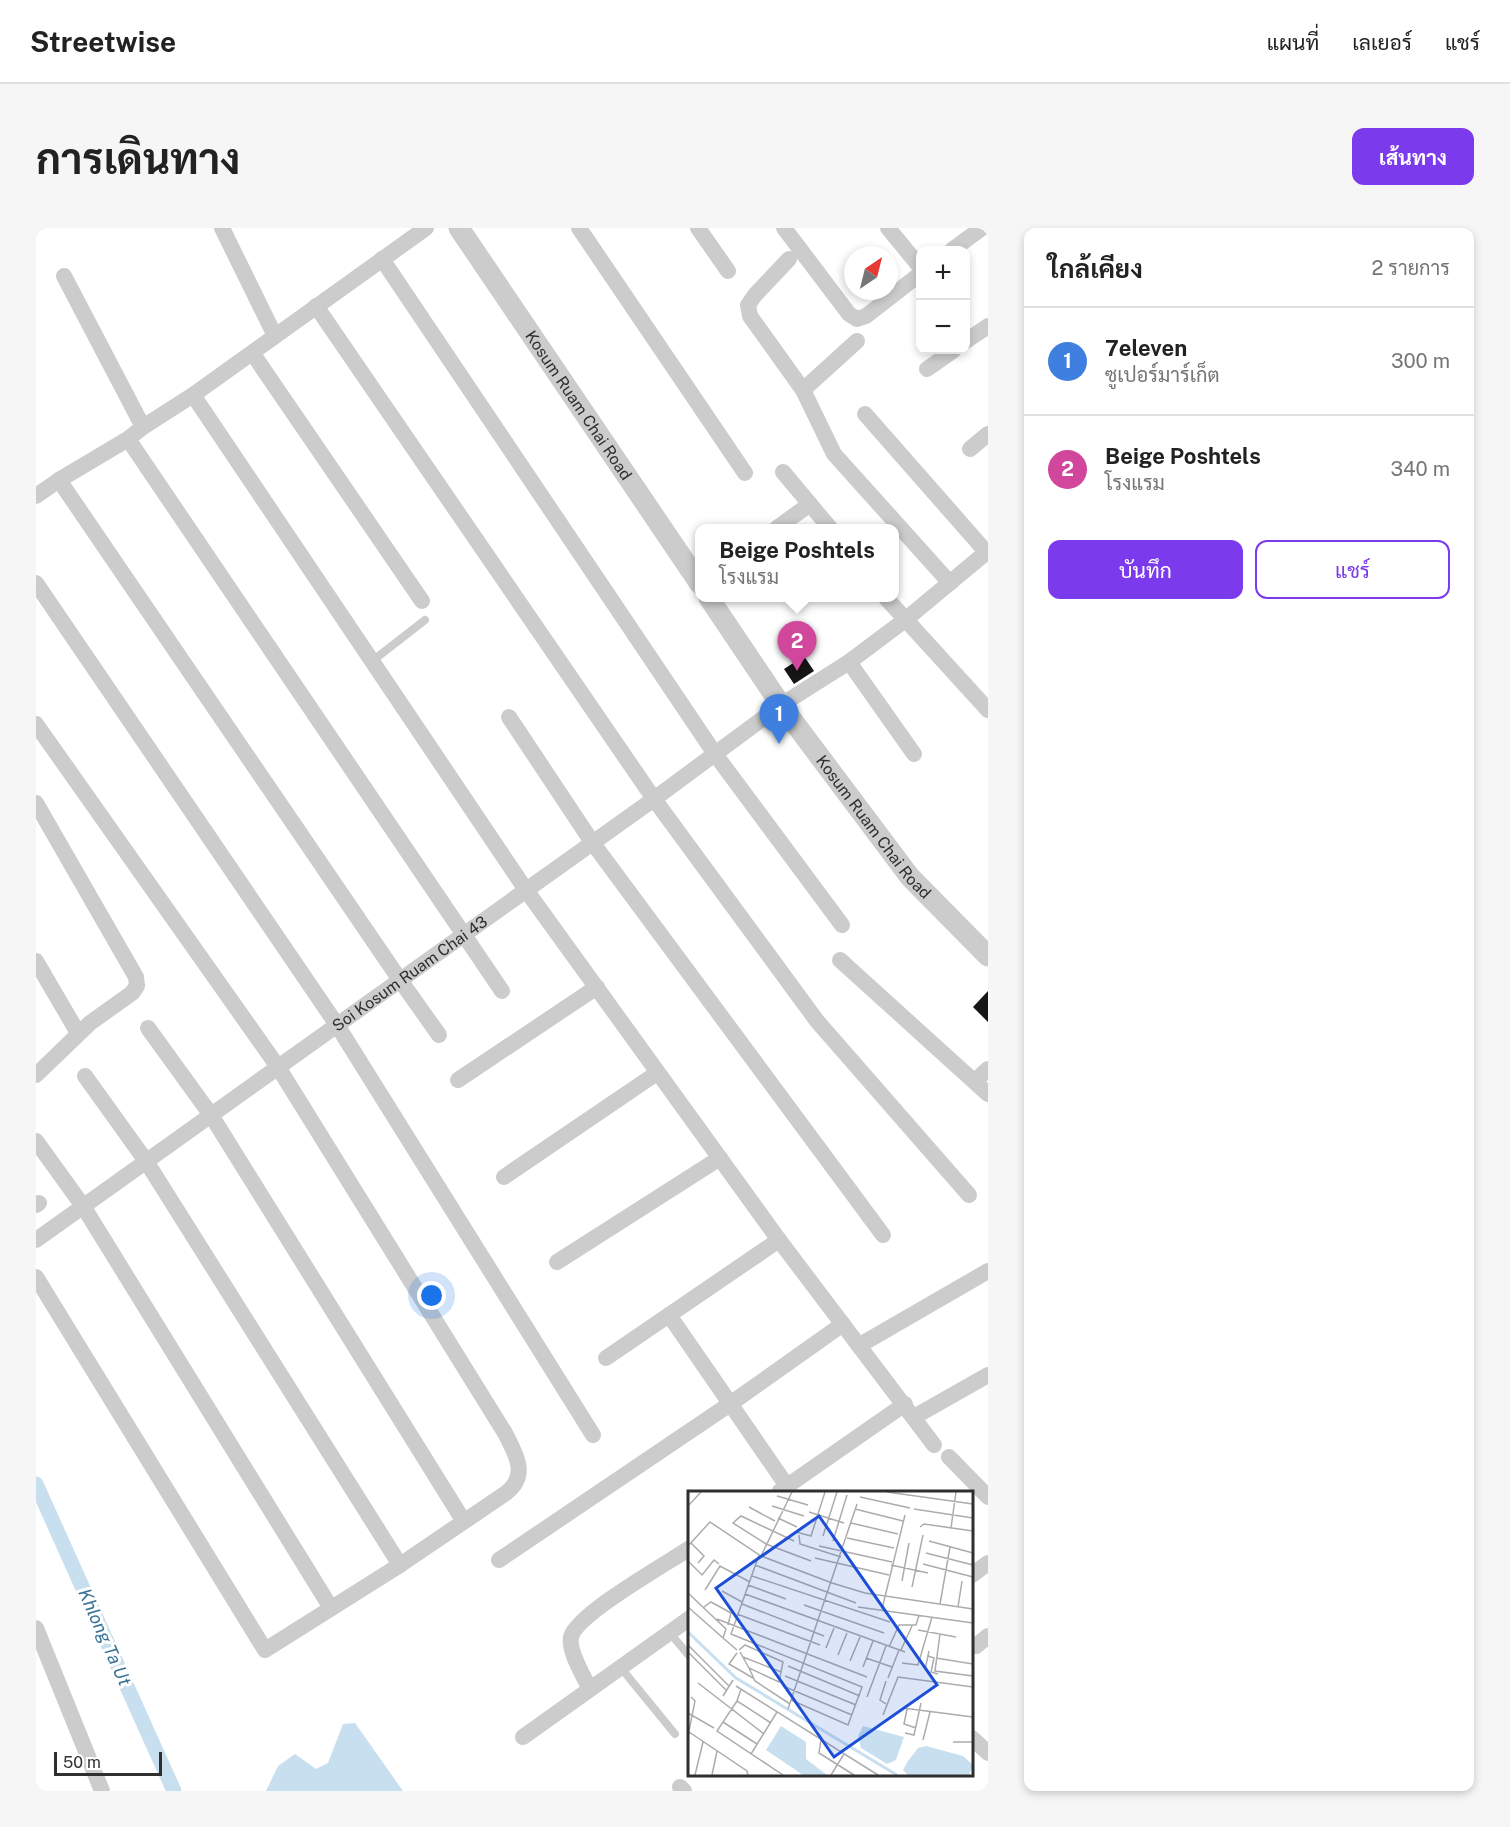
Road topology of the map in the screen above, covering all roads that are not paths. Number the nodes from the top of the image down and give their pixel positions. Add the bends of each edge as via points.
1 (222, 228) edge
2 (426, 228) edge
3 (579, 228) edge
4 (698, 228) edge
5 (784, 228) edge
6 (888, 228) edge
7 (982, 228) edge
8 (460, 229) edge
9 (957, 246) edge
10 (382, 259) junction
11 (789, 259) dead end
12 (916, 261) edge
13 (728, 271) dead end
14 (64, 276) dead end
15 (916, 278) edge
16 (316, 306) junction
17 (988, 326) edge
18 (275, 336) junction
19 (970, 338) edge
20 (857, 341) dead end
21 (252, 354) junction
22 (948, 354) edge
23 (927, 369) dead end
24 (803, 390) junction
25 (193, 395) junction
26 (865, 414) dead end
27 (142, 427) junction
28 (988, 434) edge
29 (128, 439) junction
30 (970, 449) dead end
31 (783, 472) dead end
32 (745, 473) dead end
33 (59, 480) junction
34 (36, 496) edge
35 (810, 504) junction
36 (782, 524) edge
37 (827, 524) edge
38 (897, 524) edge
39 (899, 526) edge
40 (988, 552) edge
41 (695, 578) edge
42 (36, 583) edge
43 (950, 583) junction
44 (422, 601) dead end
45 (712, 602) edge
46 (890, 602) edge
47 (425, 620) dead end
48 (905, 620) junction
49 (371, 662) junction
50 (849, 662) junction
51 (781, 705) junction
52 (988, 710) edge
53 (510, 717) dead end
54 (36, 724) edge
55 (715, 754) junction
56 (914, 754) dead end
57 (654, 799) junction
58 (36, 803) edge
59 (591, 842) junction
60 (526, 890) junction
61 (842, 925) dead end
62 (463, 935) junction
63 (988, 956) edge
64 (840, 960) dead end
65 (36, 961) edge
66 (400, 980) junction
67 (597, 987) junction
68 (502, 991) dead end
69 (337, 1025) junction
70 (148, 1028) dead end
71 (78, 1033) junction
72 (440, 1035) dead end
73 (278, 1067) junction
74 (988, 1069) edge
75 (657, 1073) junction
76 (36, 1075) edge
77 (85, 1076) dead end
78 (458, 1080) dead end
79 (975, 1081) junction
80 (988, 1094) edge
81 (211, 1115) junction
82 (36, 1141) edge
83 (720, 1158) junction
84 (146, 1161) junction
85 (504, 1177) dead end
86 (969, 1196) dead end
87 (83, 1206) junction
88 (883, 1235) dead end
89 (36, 1240) edge
90 (779, 1240) junction
91 (557, 1262) dead end
92 (988, 1271) edge
93 (36, 1276) edge
94 (669, 1315) junction
95 (843, 1324) junction
96 (860, 1345) junction
97 (606, 1358) dead end
98 (988, 1375) edge
99 (730, 1404) junction
100 (910, 1411) junction
101 (593, 1435) dead end
102 (934, 1445) dead end
103 (949, 1457) dead end
104 (783, 1489) edge
105 (988, 1497) edge
106 (463, 1520) junction
107 (688, 1549) edge
108 (500, 1560) dead end
109 (988, 1563) edge
110 (400, 1565) junction
111 (973, 1574) edge
112 (331, 1608) junction
113 (688, 1620) edge
114 (36, 1628) edge
115 (670, 1633) junction
116 (688, 1655) edge
117 (621, 1668) junction
118 (591, 1689) junction
119 (675, 1734) dead end
120 (523, 1737) dead end
121 (973, 1738) edge
122 (988, 1753) edge
123 (102, 1791) edge

1 - 18 street
2 - 10 street
3 - 32 street
4 - 13 street
5 - 15 street via 849,314 857,319
6 - 12 street
7 - 9 street
8 - 41 street, Kosum Ruam Chai Road
10 - 16 street
10 - 55 street
11 - 24 street via 748,305 750,316
14 - 27 street
16 - 18 street
16 - 57 street
17 - 19 street
18 - 21 street
20 - 24 street
21 - 25 street
21 - 44 street
22 - 23 street
24 - 38 street via 834,454
25 - 27 street
25 - 49 street
26 - 40 street
27 - 29 street
28 - 30 street
29 - 33 street
29 - 62 street
31 - 35 street
33 - 34 street
33 - 66 street
35 - 36 street
35 - 37 street
39 - 43 street
40 - 43 street, Soi Kosum Ruam Chai 43
42 - 69 street
43 - 48 street, Soi Kosum Ruam Chai 43
45 - 51 street, Kosum Ruam Chai Road
46 - 48 street
47 - 49 lane
48 - 50 street, Soi Kosum Ruam Chai 43
48 - 52 street
49 - 60 street
50 - 51 street, Soi Kosum Ruam Chai 43
50 - 56 street
51 - 55 street, Soi Kosum Ruam Chai 43
51 - 63 street, Kosum Ruam Chai Road via 909,876
53 - 59 street
54 - 73 street
55 - 57 street, Soi Kosum Ruam Chai 43
55 - 61 street
57 - 59 street, Soi Kosum Ruam Chai 43
57 - 86 street via 817,1021
58 - 71 street via 136,977 137,986 132,993
59 - 60 street, Soi Kosum Ruam Chai 43
59 - 88 street
60 - 62 street, Soi Kosum Ruam Chai 43
60 - 67 street
62 - 66 street, Soi Kosum Ruam Chai 43
62 - 68 street
64 - 79 street
65 - 71 street
66 - 69 street, Soi Kosum Ruam Chai 43
66 - 72 street
67 - 75 street
67 - 78 street
69 - 73 street, Soi Kosum Ruam Chai 43
69 - 101 street
70 - 81 street
71 - 76 street
73 - 81 street, Soi Kosum Ruam Chai 43
73 - 106 street via 513,1450 520,1470 513,1488
74 - 79 street
75 - 83 street
75 - 85 street
77 - 84 street
79 - 80 street
81 - 84 street, Soi Kosum Ruam Chai 43
81 - 106 street
82 - 87 street
83 - 90 street
83 - 91 street
84 - 87 street, Soi Kosum Ruam Chai 43
84 - 110 street
87 - 89 street, Soi Kosum Ruam Chai 43
87 - 112 street
90 - 94 street
90 - 95 street
92 - 96 street
93 - 112 street via 265,1650
94 - 97 street
94 - 99 street
95 - 96 street
95 - 99 street
96 - 100 street
98 - 100 street
99 - 104 street
99 - 108 street
100 - 102 street
100 - 104 street
103 - 105 street
106 - 110 street
107 - 118 street via 597,1609 571,1636 573,1653
109 - 111 street
110 - 112 street
113 - 115 street
114 - 123 street
115 - 116 lane
115 - 117 street
117 - 118 street
117 - 119 lane
118 - 120 street
121 - 122 street

